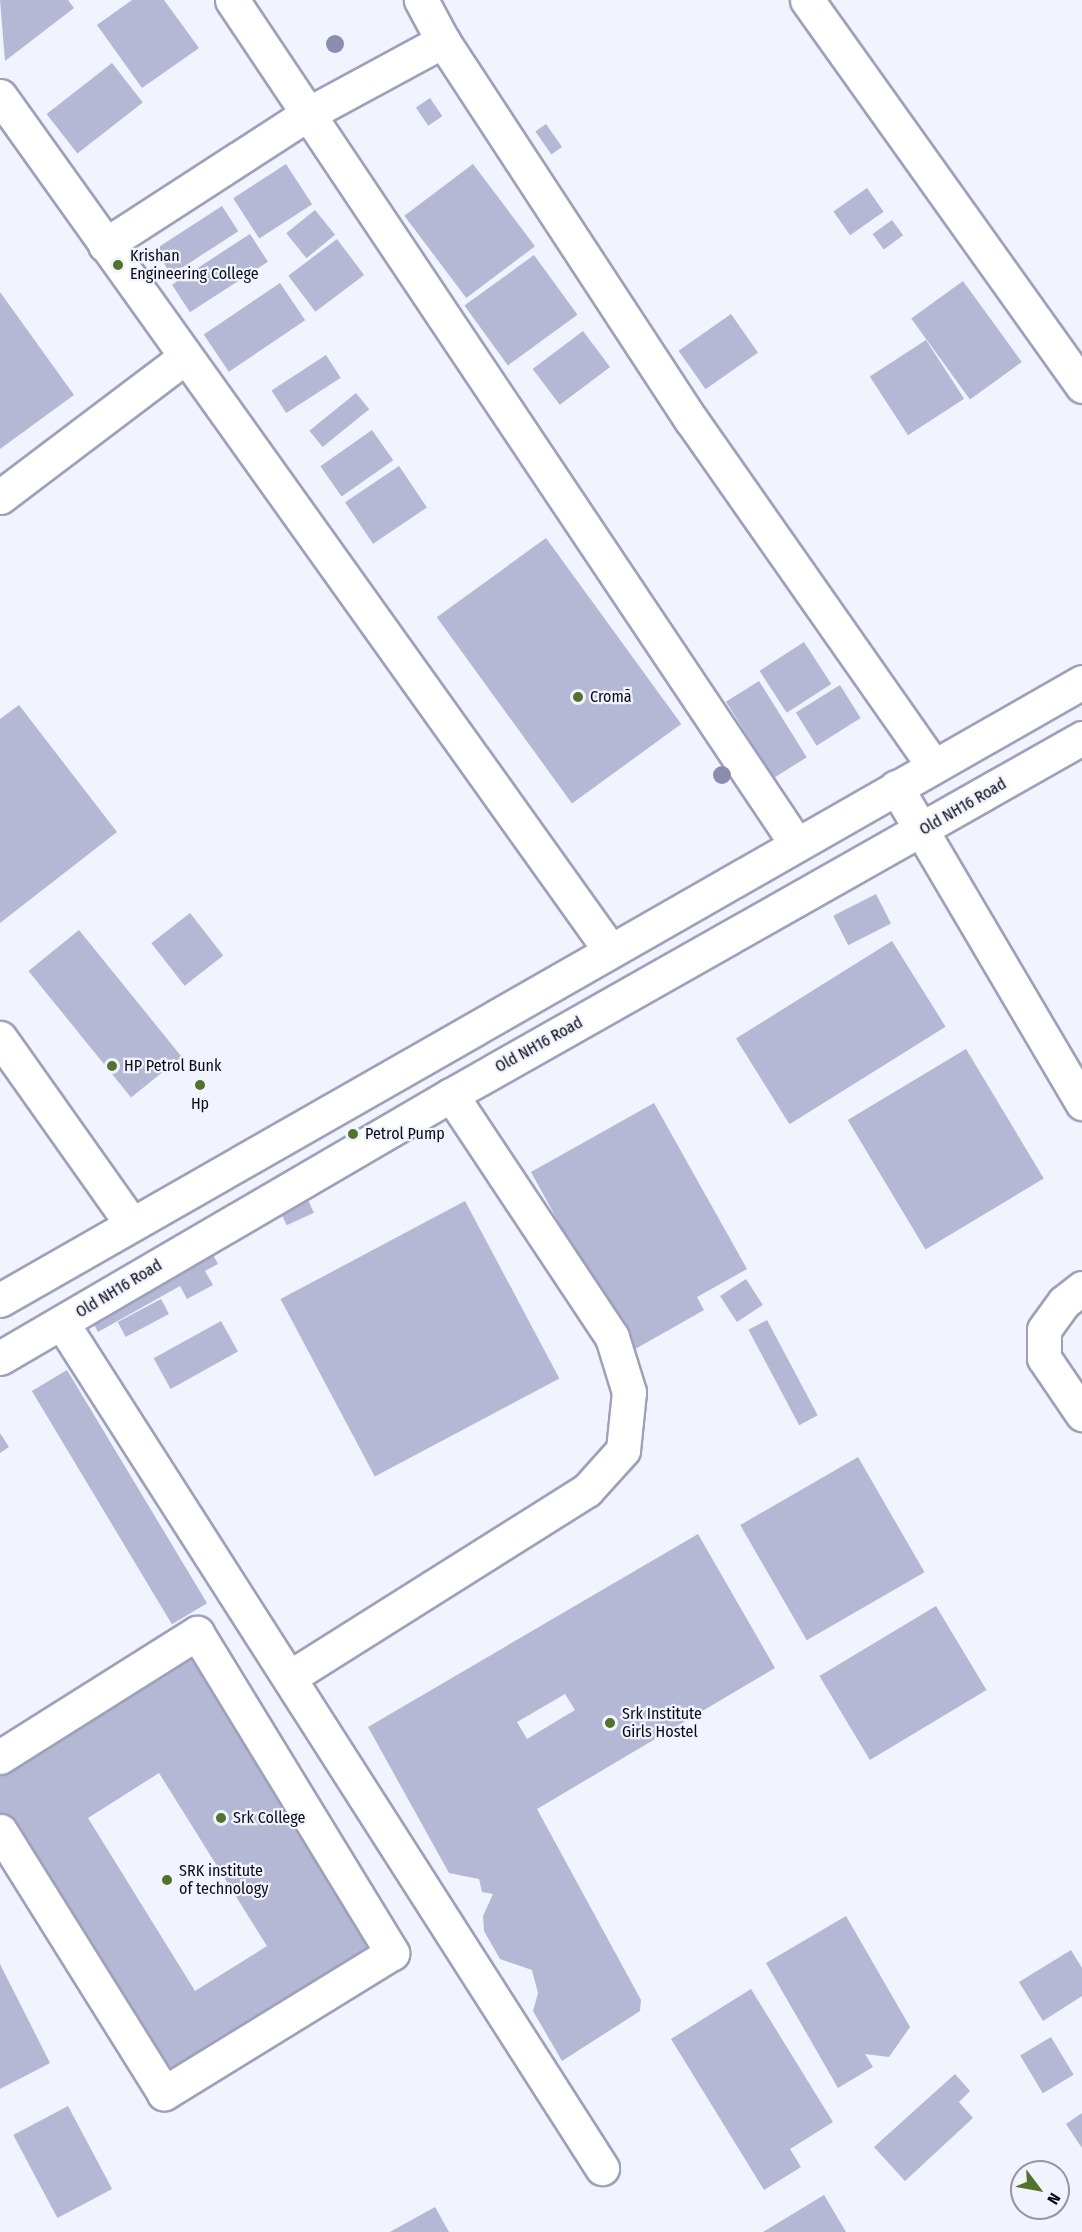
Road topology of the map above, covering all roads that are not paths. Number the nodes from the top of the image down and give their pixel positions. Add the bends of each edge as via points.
1 (232, 0) edge
2 (421, 0) edge
3 (807, 0) edge
4 (442, 41) junction
5 (0, 96) edge
6 (306, 115) junction
7 (105, 245) junction
8 (185, 357) junction
9 (1082, 386) edge
10 (0, 497) edge
11 (1082, 682) edge
12 (1082, 738) edge
13 (934, 766) junction
14 (896, 788) junction
15 (920, 832) junction
16 (796, 845) junction
17 (610, 950) junction
18 (0, 1038) edge
19 (451, 1095) junction
20 (1082, 1103) edge
21 (131, 1223) junction
22 (1082, 1288) edge
23 (0, 1300) edge
24 (62, 1323) junction
25 (0, 1358) edge
26 (1082, 1414) edge
27 (290, 1677) junction
28 (0, 1757) edge
29 (0, 1831) edge
30 (602, 2168) dead end

1 - 6 street
2 - 4 street
3 - 9 street
4 - 6 street
4 - 13 street via 692,421
5 - 7 street
6 - 7 street
6 - 16 street
7 - 8 street
8 - 10 street
8 - 17 street
11 - 13 street
12 - 15 street, Old NH16 Road
13 - 14 street
14 - 15 street
14 - 16 street
15 - 19 street, Old NH16 Road
15 - 20 street
16 - 17 street
17 - 21 street
18 - 21 street
19 - 24 street, Old NH16 Road
19 - 27 street via 612,1337 629,1392 623,1450 587,1490
21 - 23 street
22 - 26 street via 1064,1302 1044,1330 1044,1358
24 - 25 street, Old NH16 Road
24 - 27 street
27 - 30 street
28 - 29 street via 197,1633 392,1953 164,2093

